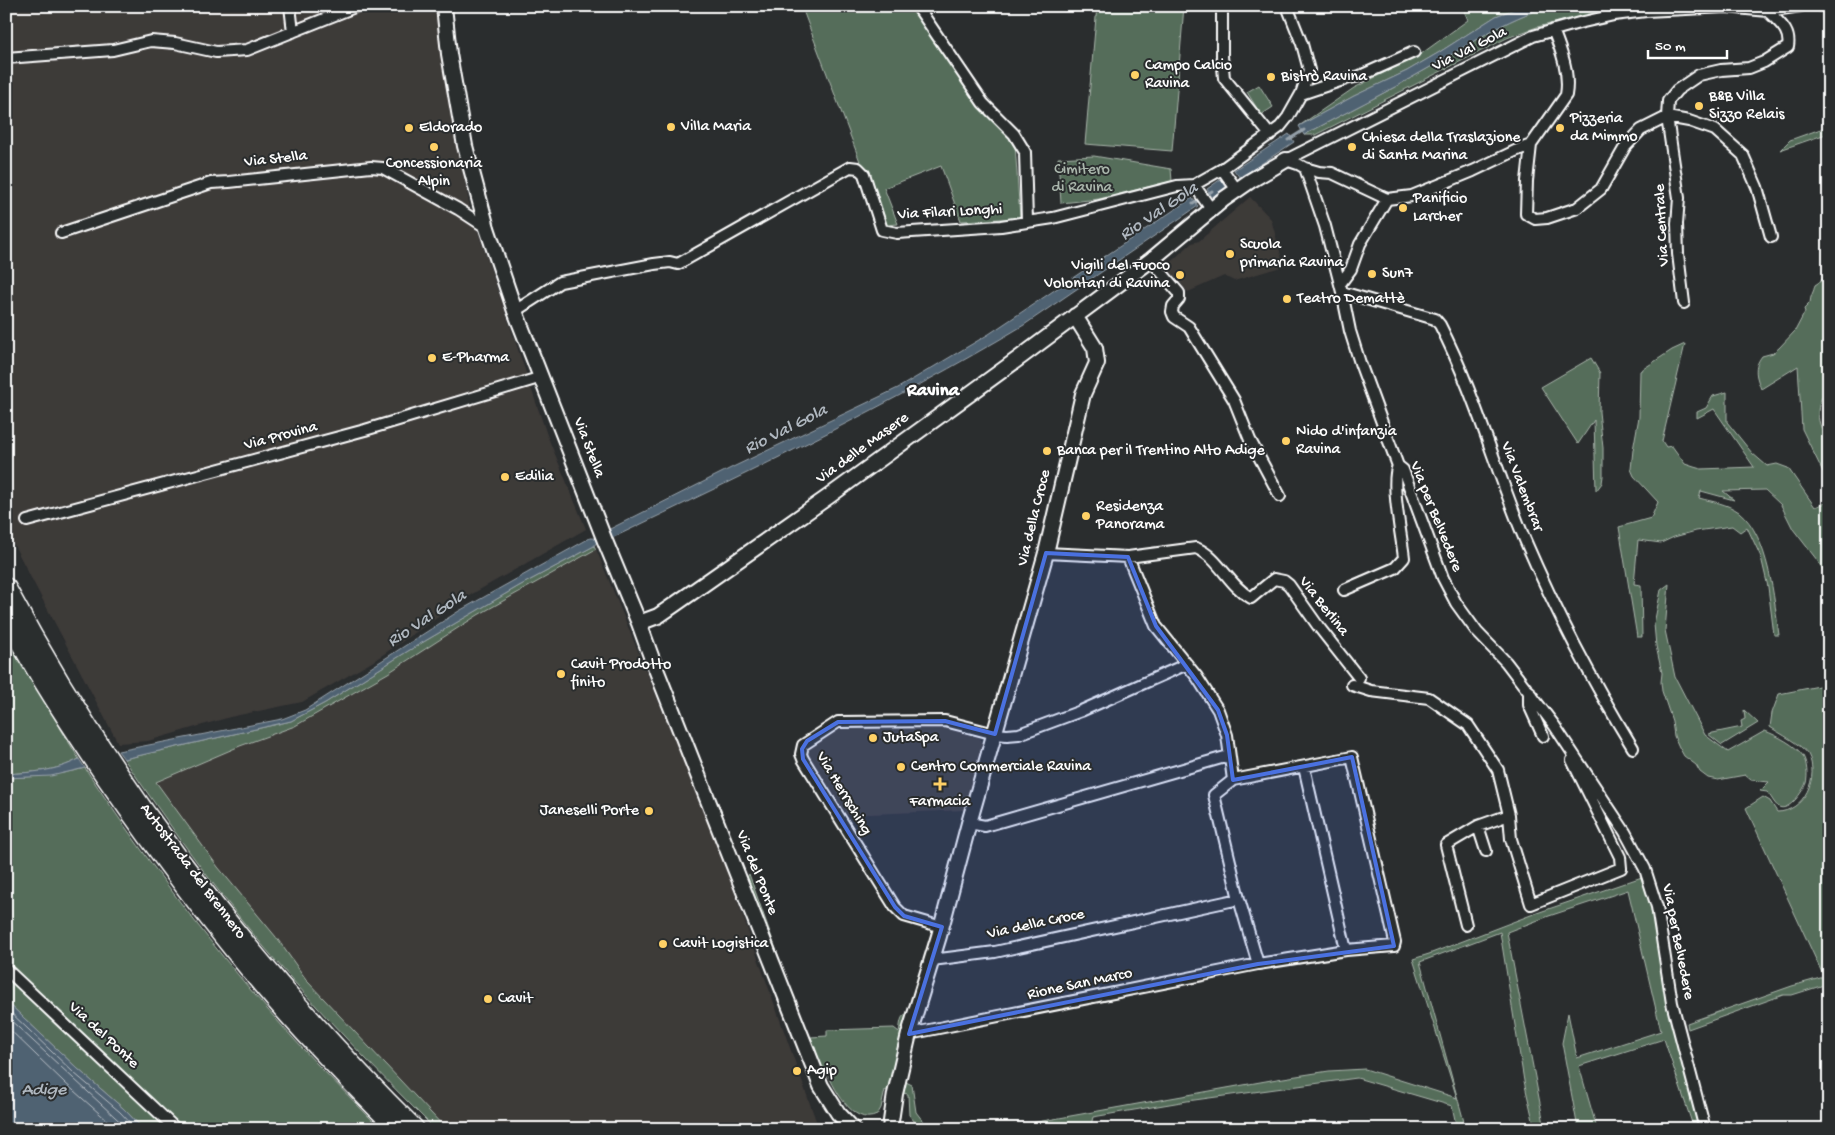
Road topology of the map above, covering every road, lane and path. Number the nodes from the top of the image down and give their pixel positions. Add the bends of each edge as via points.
1 (290, 6) edge
2 (357, 6) edge
3 (444, 6) edge
4 (917, 6) edge
5 (1222, 6) edge
6 (1287, 6) edge
7 (1801, 6) edge
8 (1821, 6) edge
9 (1829, 7) edge
10 (1768, 11) junction
11 (1553, 30) junction
12 (293, 32) junction
13 (1414, 52) dead end
14 (6, 58) edge
15 (1301, 94) junction
16 (1666, 117) junction
17 (1270, 135) junction
18 (1531, 145) junction
19 (1286, 160) junction
20 (1305, 168) junction
21 (1229, 179) junction
22 (1203, 197) junction
23 (1387, 199) junction
24 (1027, 222) junction
25 (487, 228) junction
26 (61, 233) dead end
27 (1771, 237) dead end
28 (1151, 260) junction
29 (1341, 288) junction
30 (1684, 303) dead end
31 (516, 312) junction
32 (1075, 316) junction
33 (542, 377) junction
34 (1398, 466) junction
35 (1280, 496) dead end
36 (27, 521) dead end
37 (1046, 553) junction
38 (1128, 557) junction
39 (6, 587) edge
40 (1344, 590) dead end
41 (6, 617) edge
42 (639, 623) junction
43 (1187, 664) junction
44 (1356, 682) joint
45 (1529, 691) junction
46 (1554, 725) junction
47 (995, 734) junction
48 (1543, 736) dead end
49 (1633, 748) dead end
50 (94, 750) junction
51 (1225, 756) dead end
52 (1304, 767) junction
53 (113, 776) junction
54 (1233, 780) junction
55 (1510, 815) junction
56 (968, 823) junction
57 (1478, 826) junction
58 (1486, 851) dead end
59 (1239, 899) junction
60 (1466, 925) dead end
61 (942, 927) junction
62 (1346, 950) junction
63 (932, 960) junction
64 (1258, 964) junction
65 (6, 969) edge
66 (908, 1034) junction
67 (176, 1129) edge
68 (397, 1129) edge
69 (415, 1129) edge
70 (853, 1129) edge
71 (880, 1129) edge
72 (891, 1129) edge
73 (1705, 1129) edge

1 - 12 street
2 - 12 street
3 - 25 street, Via Stella via 464,146
4 - 24 street via 983,103 1014,134 1025,152
5 - 17 street via 1224,78
6 - 15 street, Via Filari Longhi via 1309,70
7 - 10 street, Via Val Gola
8 - 9 street
10 - 11 street, Via Val Gola via 1726,7 1646,11
10 - 16 street, Via Centrale via 1785,29 1788,47 1749,68 1699,75 1677,90 1668,101
11 - 18 street via 1562,53 1566,95
11 - 19 street, Via Val Gola via 1526,39
12 - 14 street via 247,50 216,52 151,41 113,50
13 - 15 street via 1360,76
15 - 17 street, Via Filari Longhi via 1288,117
16 - 18 street via 1641,130 1625,147 1601,189 1578,208 1547,218 1535,219 1526,214
16 - 27 street via 1714,130 1743,155
16 - 30 street, Via Centrale via 1679,198 1678,254
17 - 21 street, Via Filari Longhi
18 - 23 street via 1412,196
19 - 20 street
19 - 21 street, Via delle Masere
20 - 23 street via 1332,173
20 - 29 street, Via per Belvedere
21 - 22 street, Via delle Masere
21 - 22 street, Via Filari Longhi
22 - 24 street, Via Filari Longhi via 1177,186
22 - 28 street, Via delle Masere
23 - 29 street via 1360,244
24 - 31 street, Via Filari Longhi via 897,232 882,230 864,174 858,168 850,167 678,264 654,264 560,282
25 - 26 street, Via Stella via 383,168 371,167 211,183
25 - 31 street, Via Stella
28 - 32 street, Via delle Masere
28 - 35 street via 1179,293 1179,299 1173,306 1174,317 1189,327 1234,400 1250,440
29 - 34 street, Via per Belvedere via 1360,363
29 - 49 street, Via Valembrar via 1434,319 1440,325 1525,540 1586,668
31 - 33 street, Via Stella
32 - 37 street, Via della Croce via 1095,348 1097,363 1083,394
32 - 42 street, Via delle Masere via 828,497 658,616
33 - 36 street, Via Provina via 365,430
33 - 42 street, Via Stella
34 - 40 street via 1395,485 1402,563
34 - 45 street, Via per Belvedere via 1403,470 1443,578 1456,603
37 - 38 street, Via Berlina
37 - 47 street, Via della Croce
38 - 43 street via 1156,626
38 - 44 street, Via Berlina via 1196,548 1206,551 1241,592 1251,598 1274,579 1284,581
39 - 50 highway, Autostrada del Brennero
41 - 50 highway, Autostrada del Brennero
42 - 70 street, Via del Ponte via 821,1086
43 - 47 street via 1082,711 1028,730 1008,735
43 - 54 street via 1218,710 1227,735
44 - 55 street, Via per Belvedere via 1365,689 1429,698 1468,725 1498,770
45 - 46 street, Via per Belvedere
45 - 48 street via 1529,705
46 - 55 street, Via per Belvedere via 1620,857 1621,868 1531,904 1511,839
46 - 73 street, Via per Belvedere via 1625,832 1650,881 1672,1003
47 - 56 street, Via della Croce
47 - 61 street, Via Herrsching via 945,721 838,722 807,741 802,749 803,759 895,908 904,916
50 - 53 highway, Autostrada del Brennero
51 - 56 street via 985,826
52 - 54 street, Rione San Marco
52 - 62 street
52 - 62 street, Rione San Marco via 1352,757 1395,942 1394,946
53 - 68 highway, Autostrada del Brennero via 138,825 258,981
53 - 69 highway, Autostrada del Brennero via 259,960
54 - 59 street, Rione San Marco via 1214,795
55 - 57 street
56 - 61 street, Via della Croce
57 - 58 street
57 - 60 street via 1446,845
59 - 63 street, Via della Croce via 995,952
59 - 64 street, Rione San Marco
61 - 63 street, Via della Croce
62 - 64 street, Rione San Marco
63 - 66 street, Via della Croce
64 - 66 street, Rione San Marco
65 - 67 street, Via del Ponte
66 - 72 street, Via della Croce via 894,1094
71 - 72 street

